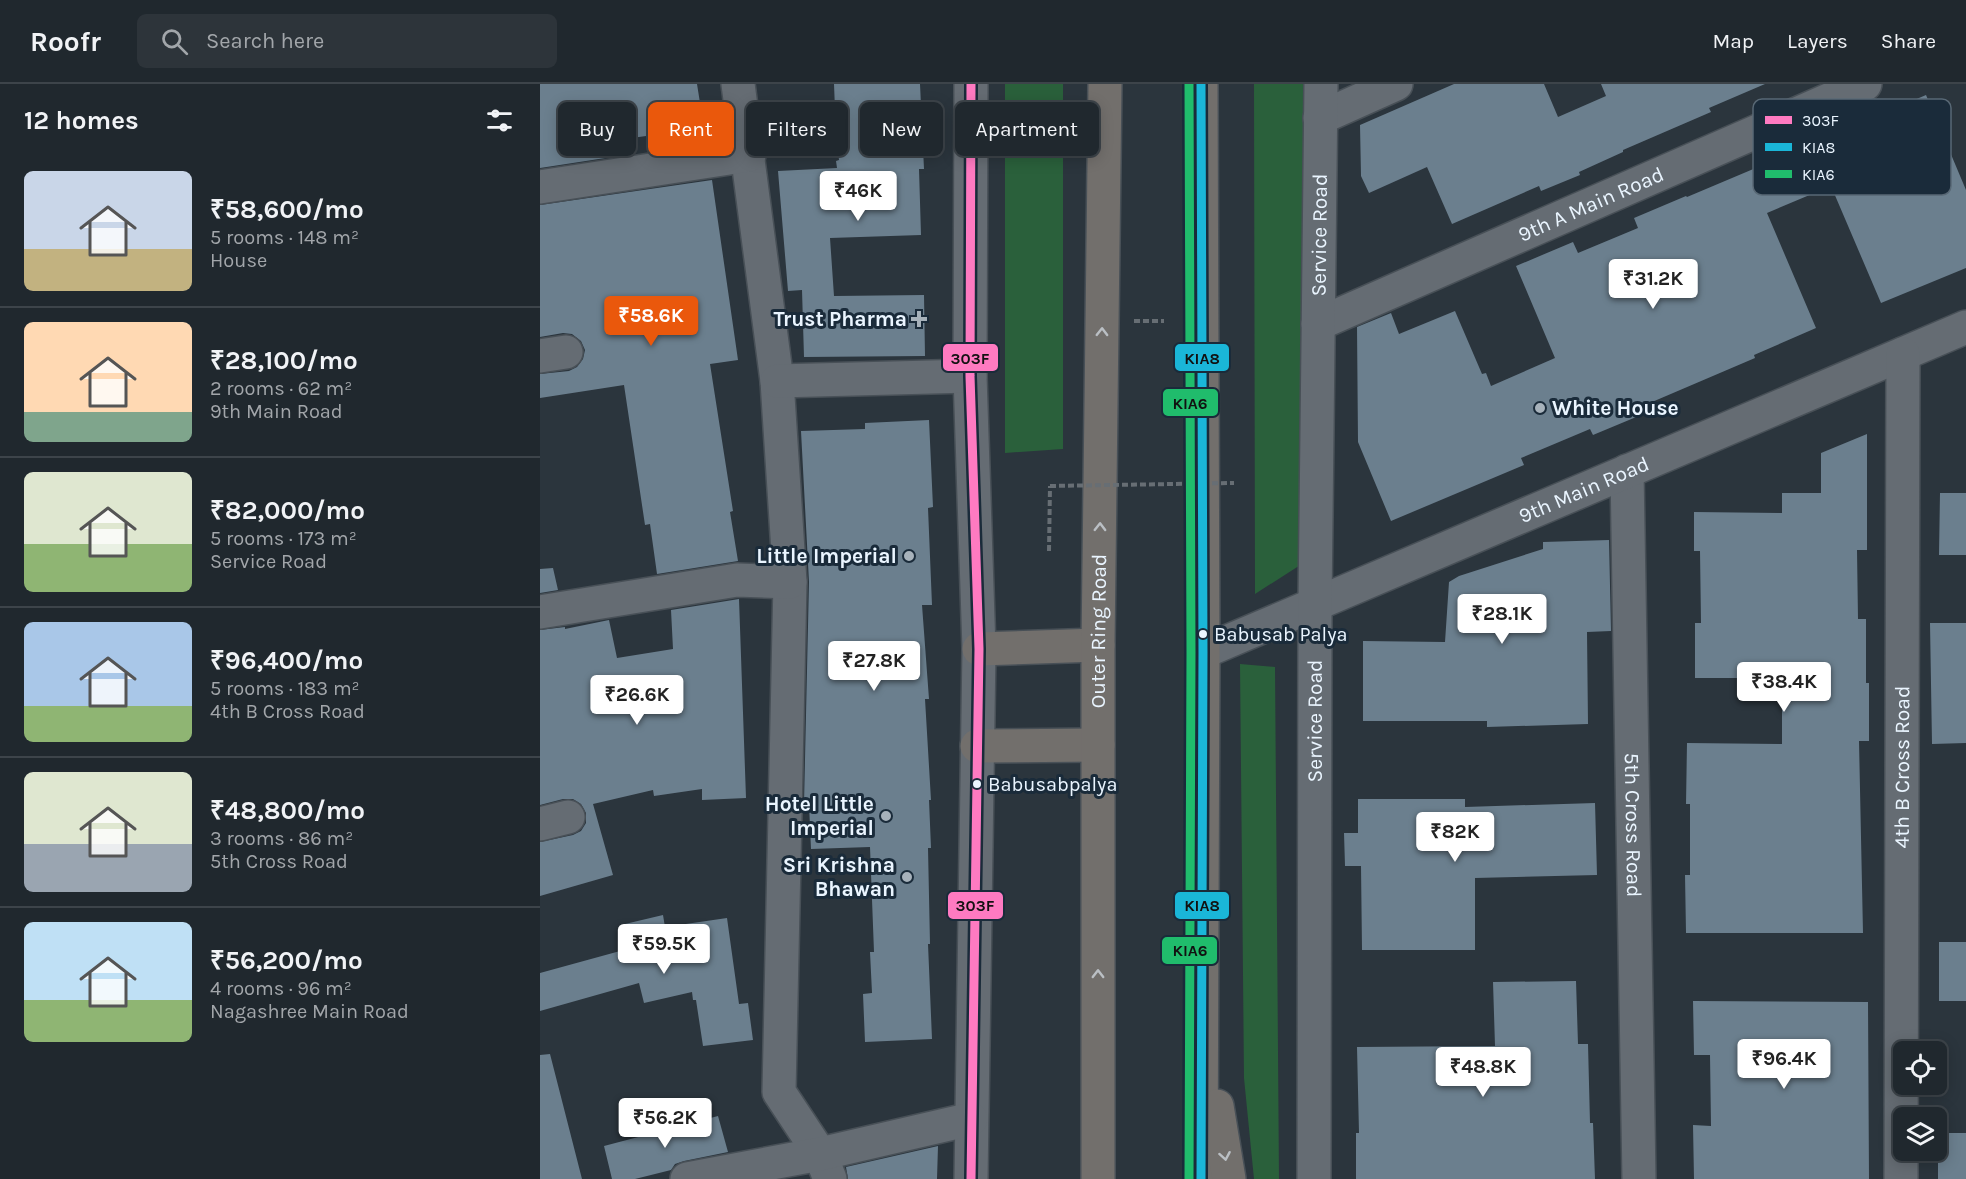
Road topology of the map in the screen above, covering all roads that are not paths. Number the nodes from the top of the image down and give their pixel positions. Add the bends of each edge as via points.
1 (738, 84) edge
2 (971, 84) edge
3 (1106, 84) edge
4 (1201, 84) edge
5 (1321, 84) edge
6 (1396, 84) edge
7 (1865, 84) edge
8 (1831, 99) edge
9 (1320, 118) junction
10 (1753, 133) edge
11 (746, 136) edge
12 (746, 155) edge
13 (749, 156) edge
14 (540, 187) edge
15 (1318, 324) junction
16 (1966, 327) edge
17 (1903, 354) junction
18 (970, 376) junction
19 (777, 381) junction
20 (1627, 471) junction
21 (790, 582) junction
22 (1315, 604) junction
23 (540, 612) edge
24 (1098, 645) junction
25 (979, 649) junction
26 (1203, 652) junction
27 (1098, 745) junction
28 (977, 746) junction
29 (1098, 1006) junction
30 (1201, 1015) junction
31 (971, 1119) junction
32 (825, 1166) edge
33 (687, 1179) edge
34 (971, 1179) edge
35 (1079, 1179) edge
36 (1098, 1179) edge
37 (1201, 1179) edge
38 (1229, 1179) edge
39 (1314, 1179) edge
40 (1639, 1179) edge
41 (1901, 1179) edge

1 - 11 street
2 - 18 street
24 -> 3 highway, Outer Ring Road
4 - 26 highway
5 - 9 street, Service Road
6 - 9 street
7 - 8 street, 9th A Main Road
9 - 15 street, Service Road
10 - 15 street, 9th A Main Road
12 - 14 street
13 - 19 street
15 - 22 street, Service Road
16 - 17 street, 9th Main Road
17 - 20 street, 9th Main Road
17 - 41 street, 4th B Cross Road
18 - 19 street
18 - 25 street
19 - 21 street
20 - 22 street, 9th Main Road
20 - 40 street, 5th Cross Road
21 - 23 street via 737,580
21 - 32 street via 779,1092
22 - 26 street, 9th Main Road
22 - 39 street, Service Road
24 - 25 highway
24 - 27 highway, Outer Ring Road
25 - 28 street
26 - 30 highway
27 - 28 highway
29 -> 27 highway, Outer Ring Road
28 - 31 street
29 - 35 highway
29 - 36 highway, Outer Ring Road
30 - 37 highway
30 -> 38 highway
31 - 32 street
31 - 34 street
32 - 33 street

